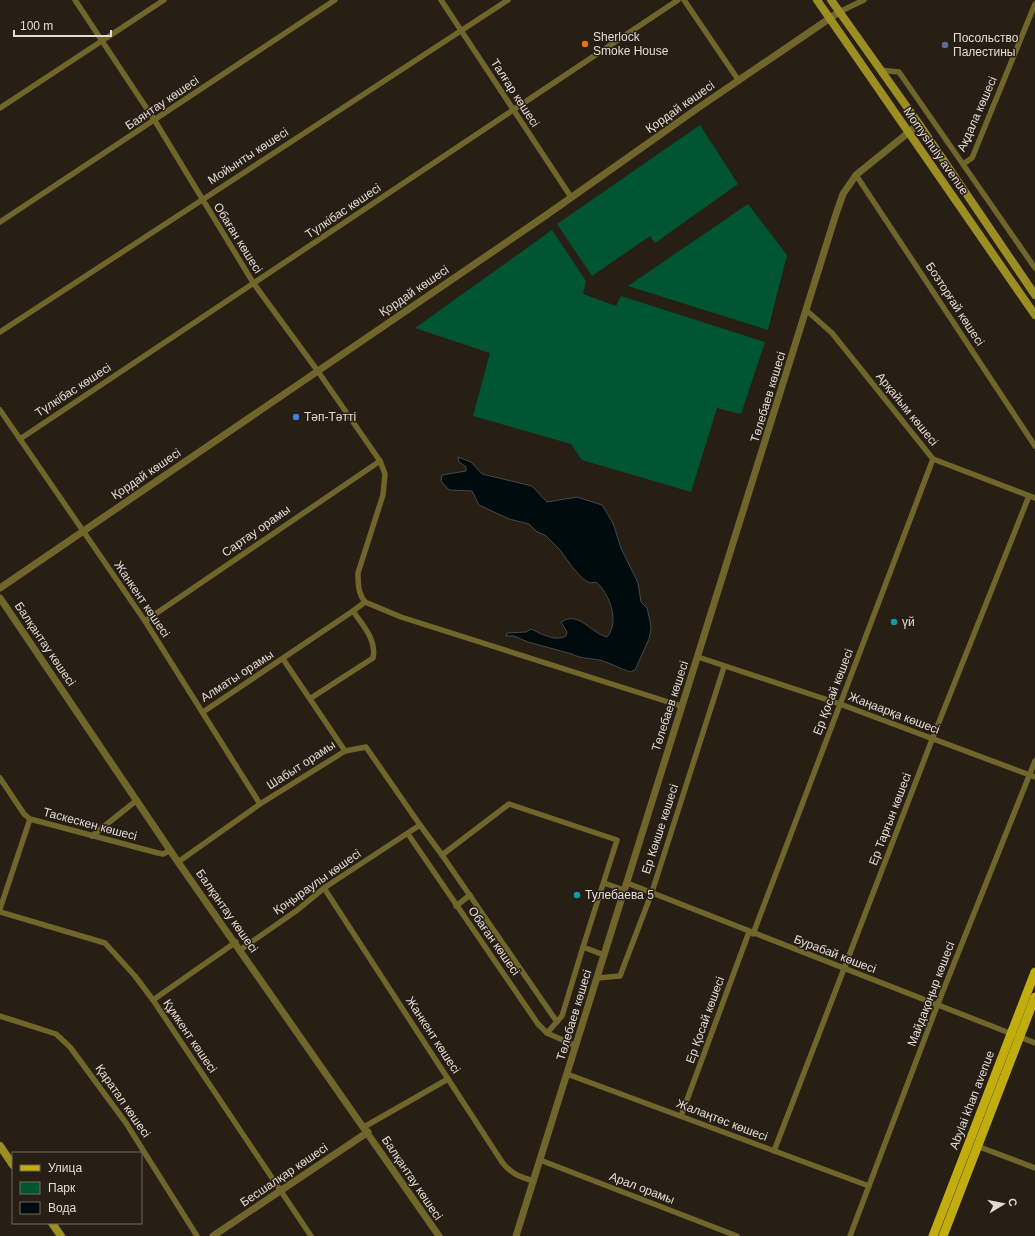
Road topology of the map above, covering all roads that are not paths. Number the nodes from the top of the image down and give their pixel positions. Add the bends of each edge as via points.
1 (75, 0) edge
2 (164, 0) edge
3 (336, 0) edge
4 (441, 0) edge
5 (508, 0) edge
6 (678, 0) edge
7 (684, 0) edge
8 (817, 0) edge
9 (831, 0) edge
10 (864, 0) edge
11 (1035, 4) edge
12 (839, 12) junction
13 (830, 19) junction
14 (462, 30) junction
15 (102, 41) junction
16 (880, 70) junction
17 (739, 80) junction
18 (0, 108) edge
19 (514, 111) junction
20 (156, 120) junction
21 (919, 124) junction
22 (908, 133) junction
23 (963, 164) junction
24 (856, 175) junction
25 (572, 197) junction
26 (201, 199) junction
27 (0, 222) edge
28 (1035, 268) edge
29 (254, 284) junction
30 (1035, 295) edge
31 (806, 310) junction
32 (1035, 315) edge
33 (0, 332) edge
34 (317, 370) junction
35 (0, 410) edge
36 (20, 439) junction
37 (1035, 446) edge
38 (932, 459) junction
39 (380, 461) junction
40 (1032, 497) edge
41 (82, 530) junction
42 (0, 588) edge
43 (0, 598) edge
44 (365, 602) junction
45 (353, 611) junction
46 (145, 621) junction
47 (698, 657) junction
48 (283, 659) junction
49 (724, 667) junction
50 (311, 698) junction
51 (840, 704) junction
52 (681, 706) junction
53 (203, 712) junction
54 (932, 740) junction
55 (345, 752) junction
56 (1035, 761) edge
57 (1032, 776) edge
58 (0, 778) edge
59 (137, 800) junction
60 (260, 804) junction
61 (30, 819) junction
62 (420, 825) junction
63 (408, 834) junction
64 (92, 836) junction
65 (171, 850) junction
66 (442, 855) junction
67 (178, 862) junction
68 (627, 882) junction
69 (604, 883) junction
70 (324, 888) junction
71 (624, 890) junction
72 (652, 892) junction
73 (470, 895) junction
74 (456, 906) junction
75 (0, 909) edge
76 (0, 912) edge
77 (751, 933) junction
78 (236, 942) junction
79 (583, 947) junction
80 (240, 950) junction
81 (604, 955) junction
82 (843, 969) junction
83 (1035, 972) edge
84 (597, 978) junction
85 (1035, 997) edge
86 (153, 1000) junction
87 (937, 1006) junction
88 (0, 1016) edge
89 (557, 1022) junction
90 (547, 1033) junction
91 (1015, 1036) junction
92 (1035, 1043) edge
93 (576, 1046) junction
94 (568, 1074) junction
95 (448, 1079) junction
96 (681, 1116) junction
97 (366, 1130) junction
98 (0, 1146) edge
99 (977, 1146) junction
100 (774, 1151) junction
101 (540, 1160) junction
102 (12, 1164) edge
103 (1035, 1168) edge
104 (534, 1181) junction
105 (869, 1186) junction
106 (280, 1190) junction
107 (53, 1224) edge
108 (61, 1236) edge
109 (198, 1236) edge
110 (213, 1236) edge
111 (311, 1236) edge
112 (439, 1236) edge
113 (516, 1236) edge
114 (736, 1236) edge
115 (850, 1236) edge
116 (933, 1236) edge
117 (943, 1236) edge

1 - 15 street, Обаған көшесі
2 - 15 street
3 - 20 street, Баянтау көшесі
4 - 14 street, Талғар көшесі
5 - 14 street, Мойынты көшесі
6 - 19 street, Түлкібас көшесі
7 - 17 street
8 - 13 main road, Momyshuly avenue
9 - 12 main road, Momyshuly avenue
10 - 12 street
11 - 23 street, Ақдала көшесі via 972,158
12 - 13 street, Қордай көшесі
12 - 16 main road, Momyshuly avenue
13 - 17 street, Қордай көшесі
13 - 22 main road, Momyshuly avenue
14 - 19 street, Талғар көшесі
14 - 26 street, Мойынты көшесі
15 - 18 street
15 - 20 street, Обаған көшесі
16 - 21 main road, Momyshuly avenue
16 - 23 street via 899,72
17 - 25 street, Қордай көшесі
19 - 25 street, Талғар көшесі
19 - 29 street, Түлкібас көшесі
20 - 26 street, Обаған көшесі
20 - 27 street, Баянтау көшесі
21 - 22 street
21 - 30 main road, Momyshuly avenue
22 - 24 street
22 - 32 main road, Momyshuly avenue
23 - 28 street
24 - 31 street, Төлебаев көшесі via 843,194
24 - 37 street, Бозторғай көшесі
25 - 34 street, Қордай көшесі
26 - 29 street, Обаған көшесі
26 - 33 street, Мойынты көшесі
29 - 34 street, Обаған көшесі
29 - 36 street, Түлкібас көшесі
31 - 38 street, Арқайым көшесі via 832,333
31 - 47 street, Төлебаев көшесі
34 - 39 street, Обаған көшесі
34 - 41 street, Қордай көшесі
35 - 36 street, Жанкент көшесі
36 - 41 street, Жанкент көшесі
38 - 40 street, Арқайым көшесі
38 - 51 street, Ер Қосай көшесі
39 - 44 street via 385,474 383,495 358,573 358,586
39 - 46 street, Сартау орамы
40 - 54 street, Ер Тарғын көшесі
41 - 42 street, Қордай көшесі
41 - 46 street, Жанкент көшесі
43 - 59 street, Балқантау көшесі
44 - 45 street, Алматы орамы
44 - 52 street via 402,617
45 - 48 street, Алматы орамы
45 - 50 street via 372,640 375,649 373,658
46 - 53 street, Жанкент көшесі
47 - 49 street, Жаңаарқа көшесі
47 - 52 street, Төлебаев көшесі
48 - 50 street, Шабыт орамы
48 - 53 street, Алматы орамы
49 - 51 street, Жаңаарқа көшесі
49 - 72 street, Ер Көкше көшесі
50 - 55 street, Шабыт орамы
51 - 54 street, Жаңаарқа көшесі
51 - 77 street, Ер Қосай көшесі
52 - 68 street, Төлебаев көшесі
53 - 60 street, Жанкент көшесі
54 - 57 street, Жаңаарқа көшесі
54 - 82 street, Ер Тарғын көшесі
55 - 60 street, Шабыт орамы
55 - 62 street via 366,747
56 - 57 street, Майдақоңыр көшесі
57 - 87 street, Майдақоңыр көшесі
58 - 61 street, Таскескен көшесі
59 - 64 street
59 - 65 street, Балқантау көшесі
60 - 67 street, Шабыт орамы
61 - 64 street, Таскескен көшесі
61 - 75 street
62 - 63 street, Қоңыраулы көшесі
62 - 66 street
63 - 70 street, Қоңыраулы көшесі
63 - 74 street, Обаған көшесі
64 - 65 street, Таскескен көшесі via 162,854
65 - 67 street, Балқантау көшесі
66 - 69 street via 509,804 617,840
66 - 73 street
67 - 78 street, Балқантау көшесі
68 - 71 street, Төлебаев көшесі
68 - 72 street, Бурабай көшесі
69 - 71 street
69 - 79 street
70 - 80 street, Қоңыраулы көшесі
70 - 95 street, Жанкент көшесі
71 - 81 street, Төлебаев көшесі
72 - 77 street, Бурабай көшесі
72 - 84 street, Ер Көкше көшесі via 620,976
73 - 74 street
73 - 89 street
74 - 90 street, Обаған көшесі via 538,1024
76 - 86 street, Құмкент көшесі via 105,943
77 - 82 street, Бурабай көшесі
77 - 96 street, Ер Қосай көшесі
78 - 80 street, Балқантау көшесі
78 - 86 street
79 - 81 street
79 - 89 street via 562,1016
80 - 97 street, Балқантау көшесі
81 - 84 street, Төлебаев көшесі
82 - 87 street, Бурабай көшесі
82 - 100 street, Ер Тарғын көшесі
83 - 91 main road, Abylai khan avenue
84 - 93 street, Төлебаев көшесі
85 - 91 main road, Abylai khan avenue
86 - 106 street, Құмкент көшесі
87 - 91 street, Бурабай көшесі
87 - 105 street, Майдақоңыр көшесі
88 - 109 street, Қаратал көшесі via 56,1034 70,1047 126,1123
89 - 90 street
90 - 93 street, Обаған көшесі
91 - 92 street, Бурабай көшесі
91 - 99 main road, Abylai khan avenue
91 - 116 main road, Abylai khan avenue
93 - 94 street, Төлебаев көшесі
94 - 96 street, Жалаңтөс көшесі
94 - 101 street, Төлебаев көшесі
95 - 97 street
95 - 104 street, Жанкент көшесі via 509,1171
96 - 100 street, Жалаңтөс көшесі
97 - 106 street, Бесшалқар көшесі
97 - 112 street, Балқантау көшесі
98 - 102 main road
99 - 103 street
99 - 117 main road, Abylai khan avenue
100 - 105 street, Жалаңтөс көшесі
101 - 104 street, Төлебаев көшесі
101 - 114 street, Арал орамы
104 - 113 street, Төлебаев көшесі
105 - 115 street, Майдақоңыр көшесі
106 - 110 street, Бесшалқар көшесі
106 - 111 street, Құмкент көшесі
107 - 108 main road

